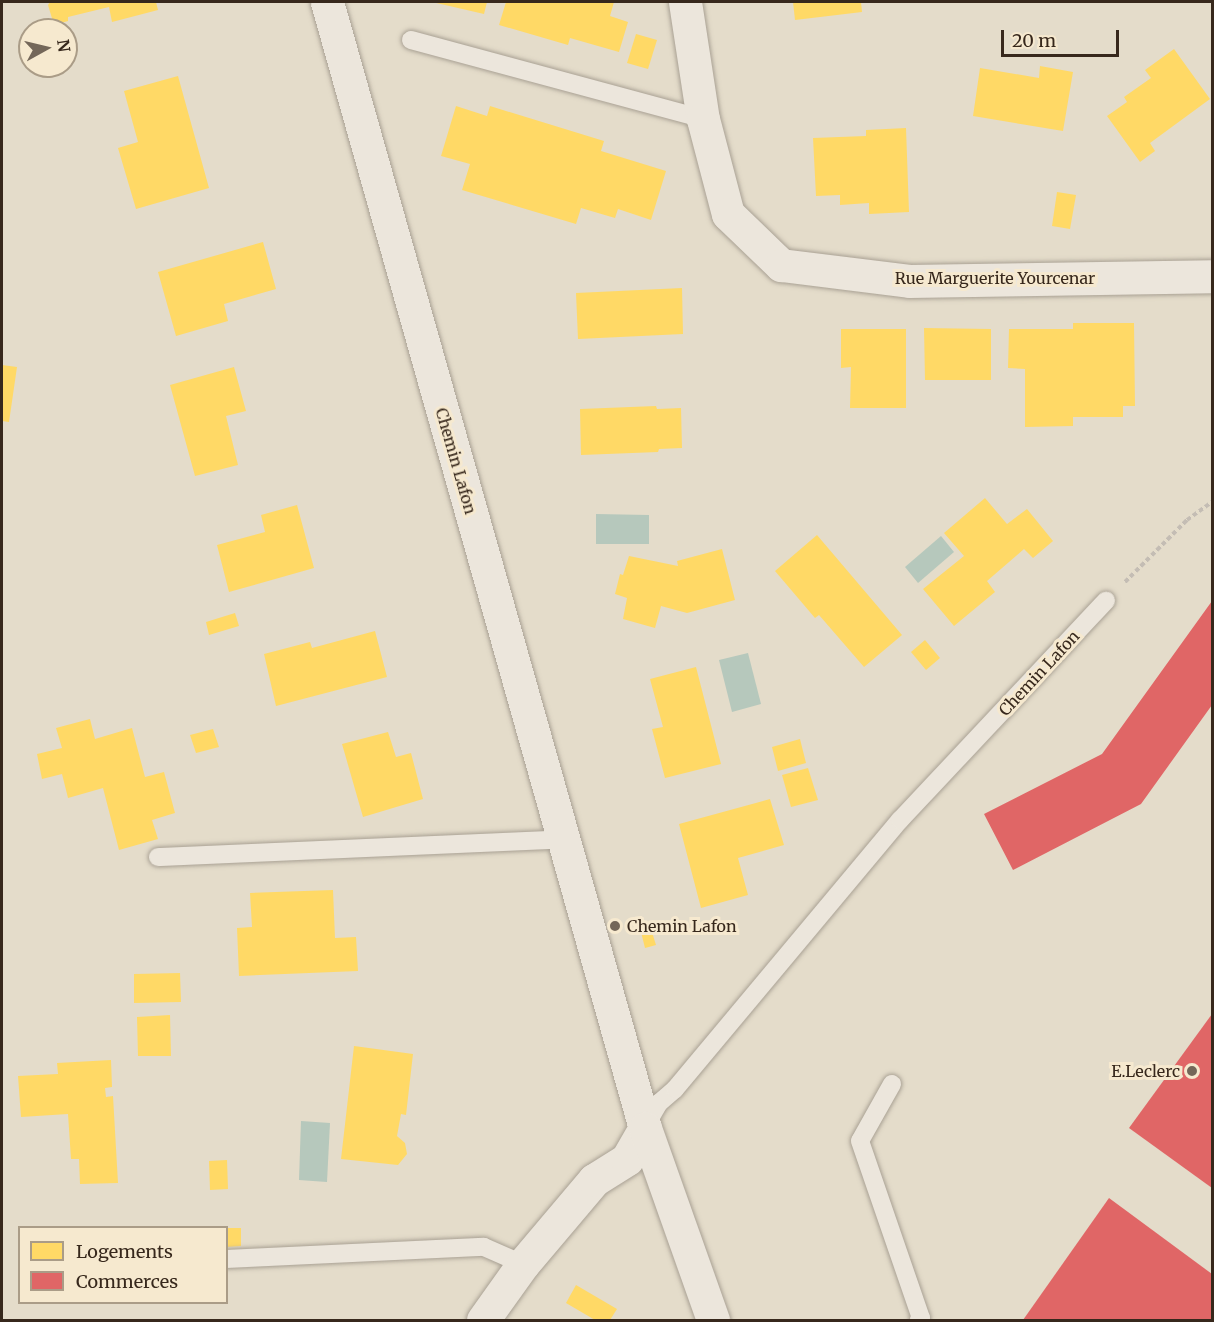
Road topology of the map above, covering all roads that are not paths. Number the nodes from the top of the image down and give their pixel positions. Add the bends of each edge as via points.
1 (327, 2) edge
2 (685, 2) edge
3 (411, 40) dead end
4 (703, 119) junction
5 (1212, 276) edge
6 (1106, 601) road end
7 (563, 839) junction
8 (158, 857) dead end
9 (892, 1083) dead end
10 (645, 1128) junction
11 (228, 1259) edge
12 (523, 1264) junction
13 (483, 1320) edge
14 (713, 1320) edge
15 (920, 1320) edge

1 - 7 street, Chemin Lafon
2 - 4 street, Rue Marguerite Yourcenar
3 - 4 lane
4 - 5 street, Rue Marguerite Yourcenar via 728,214 781,265 909,281
6 - 10 lane, Chemin Lafon via 900,820 675,1089 659,1103
7 - 8 lane
7 - 10 street, Chemin Lafon
9 - 15 lane via 860,1141
10 - 12 street via 627,1159 594,1180
10 - 14 street, Chemin Lafon
11 - 12 lane via 484,1247
12 - 13 street

